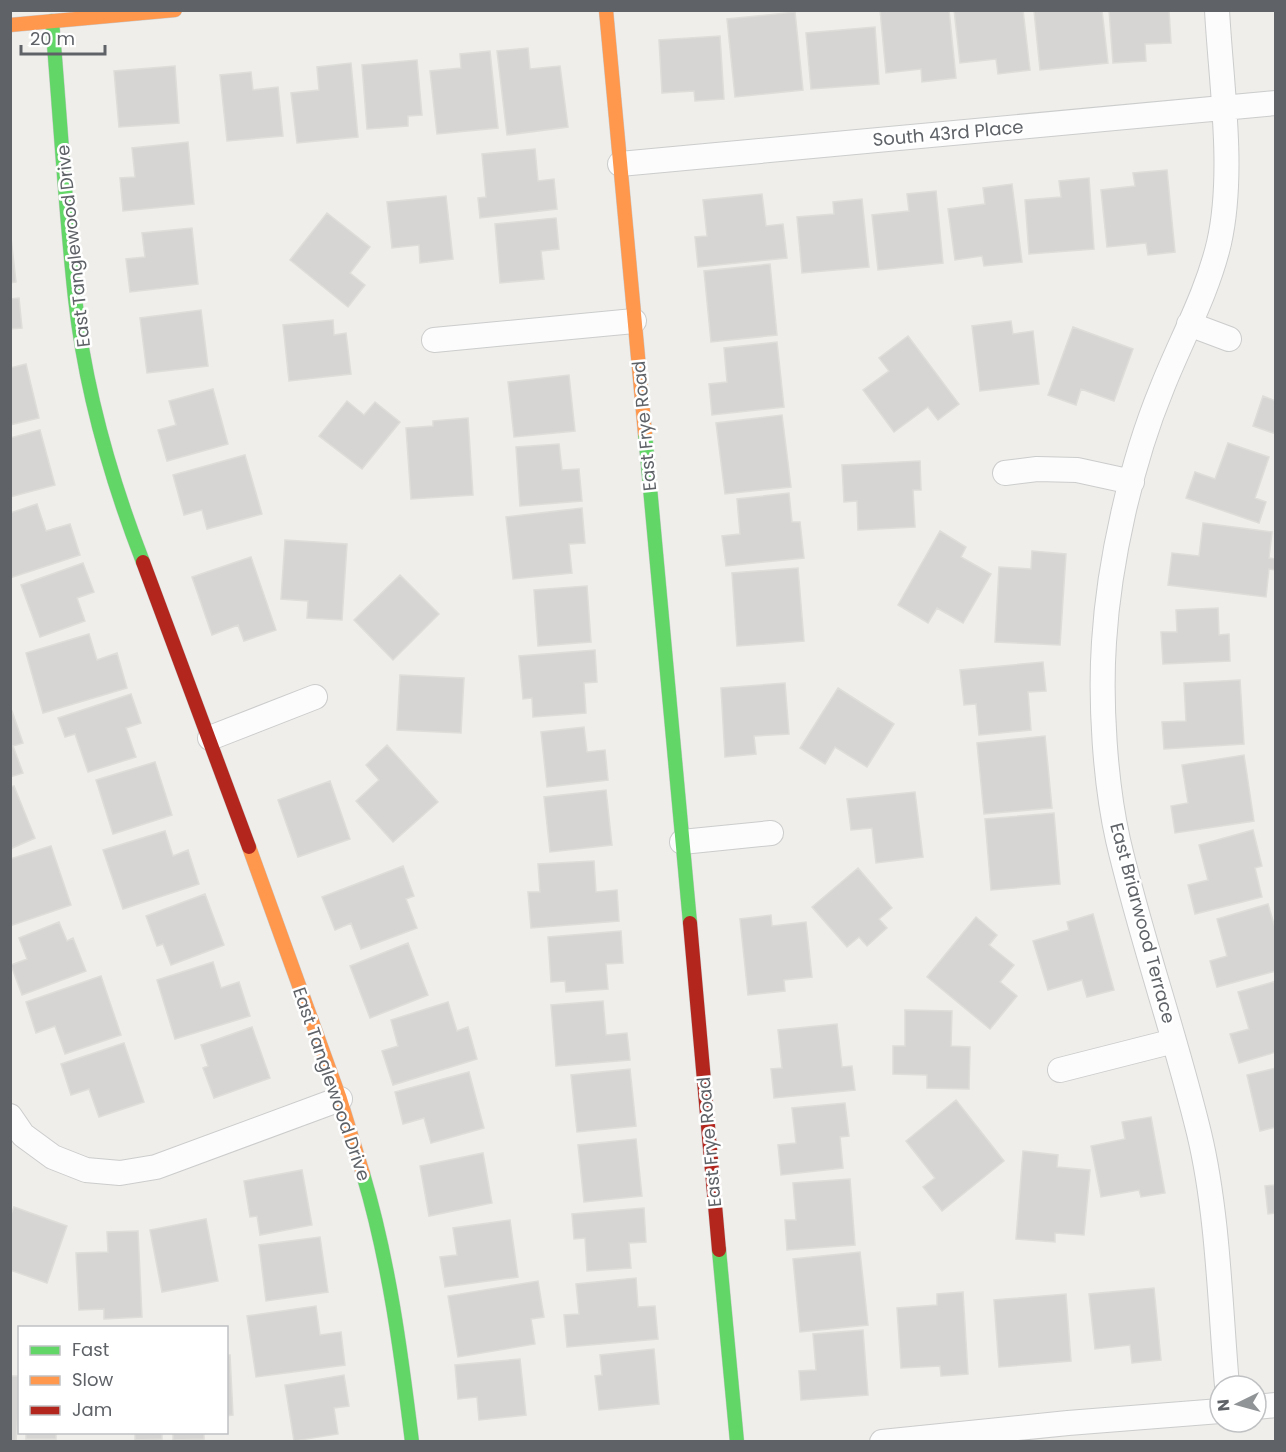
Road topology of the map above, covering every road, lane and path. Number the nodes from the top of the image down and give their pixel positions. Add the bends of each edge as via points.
1 (175, 10) edge
2 (606, 10) edge
3 (1218, 10) edge
4 (52, 21) junction
5 (10, 25) edge
6 (1275, 103) edge
7 (1223, 107) junction
8 (620, 164) junction
9 (634, 321) junction
10 (1189, 324) junction
11 (1229, 339) dead end
12 (434, 340) dead end
13 (1005, 473) dead end
14 (1131, 482) junction
15 (315, 698) dead end
16 (210, 738) junction
17 (771, 833) dead end
18 (682, 842) junction
19 (1174, 1041) junction
20 (1060, 1070) dead end
21 (340, 1100) junction
22 (10, 1116) edge
23 (1226, 1374) edge
24 (1208, 1413) edge
25 (1068, 1432) edge
26 (412, 1442) edge
27 (736, 1442) edge
28 (882, 1442) edge

1 - 4 street
2 - 8 street, East Frye Road
3 - 7 street, East Briarwood Terrace
4 - 5 street
4 - 16 street, East Tanglewood Drive via 75,299 86,367 127,521
6 - 7 street, South 43rd Place
7 - 8 street, South 43rd Place
7 - 10 street, East Briarwood Terrace via 1225,197 1219,242
8 - 9 street, East Frye Road
9 - 12 street
9 - 18 street, East Frye Road
10 - 11 street
10 - 14 street, East Briarwood Terrace via 1160,392
13 - 14 street via 1077,470
14 - 19 street, East Briarwood Terrace via 1104,643 1108,777 1117,836
15 - 16 street
16 - 21 street, East Tanglewood Drive
17 - 18 street
18 - 27 street, East Frye Road
19 - 20 street
19 - 23 street, East Briarwood Terrace via 1199,1136 1210,1199
21 - 22 street via 156,1167 120,1173 86,1170 53,1157 23,1135
21 - 26 street, East Tanglewood Drive via 372,1204 388,1280
24 - 25 street
25 - 28 street

